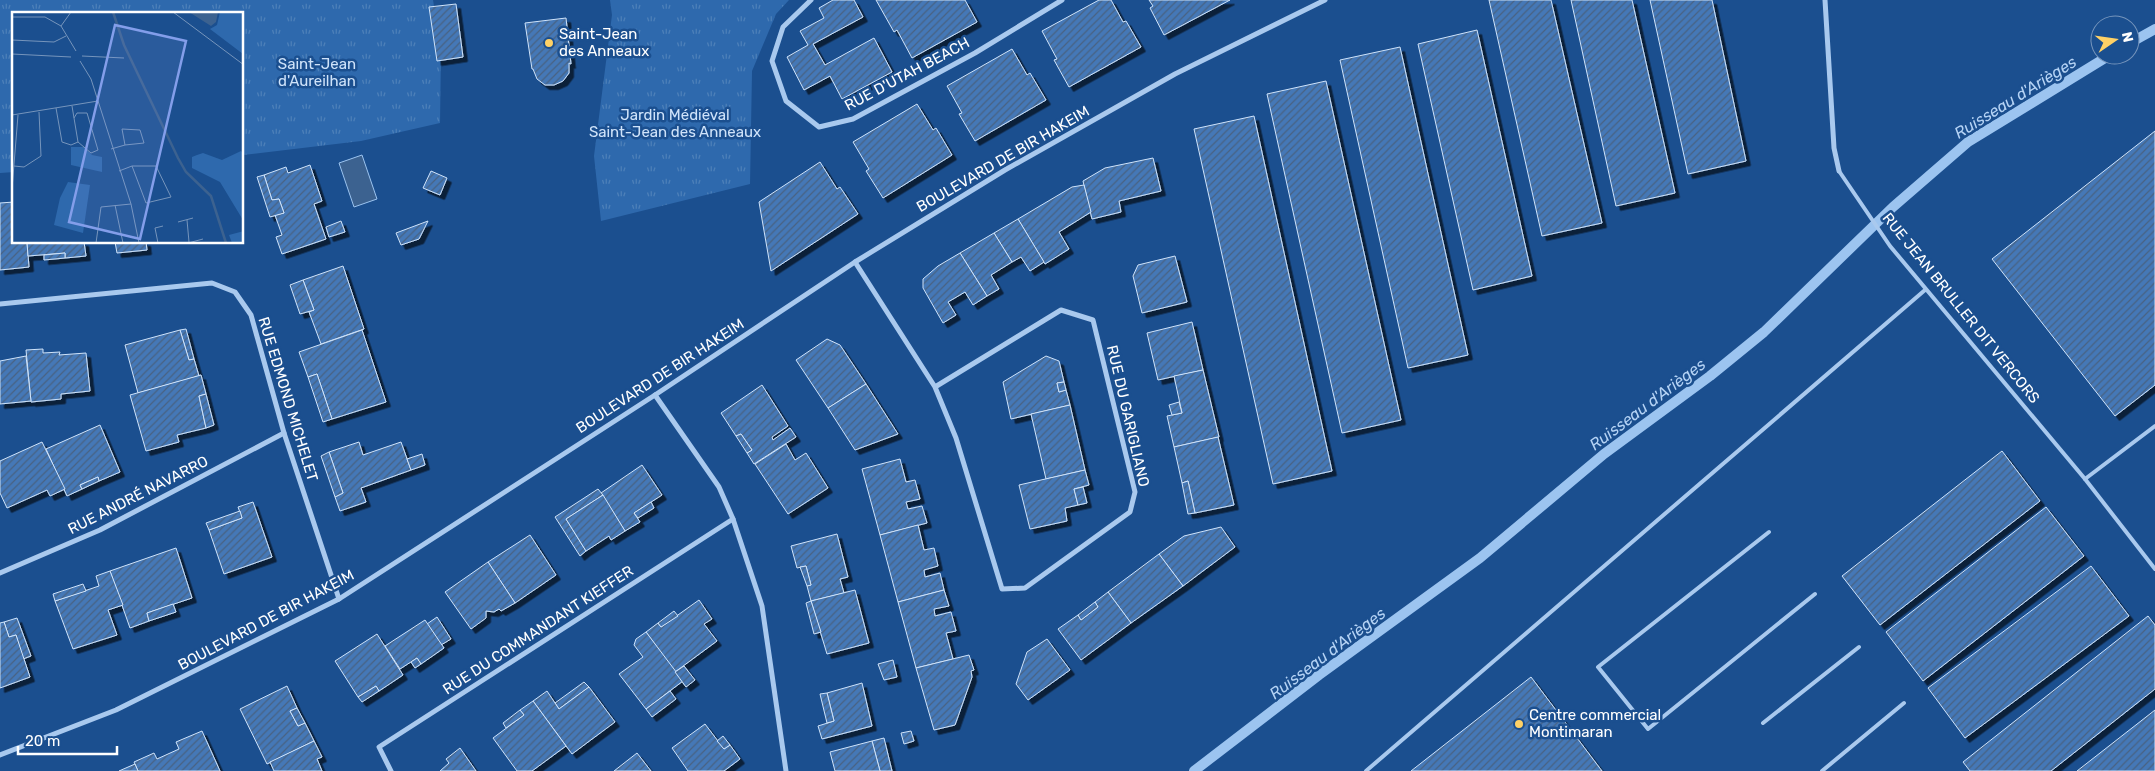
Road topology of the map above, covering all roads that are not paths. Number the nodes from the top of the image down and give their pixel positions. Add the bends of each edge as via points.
1 (811, 0) edge
2 (1062, 0) edge
3 (1824, 0) edge
4 (1322, 1) edge
5 (1839, 171) joint
6 (855, 262) junction
7 (1925, 290) junction
8 (0, 304) edge
9 (935, 388) junction
10 (655, 395) junction
11 (2155, 426) edge
12 (284, 433) junction
13 (2085, 479) junction
14 (733, 519) junction
15 (1769, 532) dead end
16 (2155, 569) edge
17 (0, 573) edge
18 (1815, 594) dead end
19 (339, 599) junction
20 (1859, 647) dead end
21 (1904, 703) dead end
22 (1763, 723) dead end
23 (0, 755) edge
24 (391, 771) edge
25 (786, 771) edge
26 (1366, 771) edge
27 (1822, 771) edge

1 - 2 street, RUE D'UTAH BEACH via 782,27 772,61 786,101 819,127 853,119 975,53
3 - 5 street, RUE JEAN BRULLER DIT VERCORS via 1834,148
4 - 6 street, BOULEVARD DE BIR HAKEIM via 1175,74 1005,170
5 - 7 lane, RUE JEAN BRULLER DIT VERCORS via 1884,238
6 - 9 street, RUE DU GARIGLIANO
6 - 10 street, BOULEVARD DE BIR HAKEIM
7 - 13 lane, RUE JEAN BRULLER DIT VERCORS
7 - 26 lane
8 - 12 street, RUE EDMOND MICHELET via 212,283 235,292 251,315
9 - 9 street, RUE DU GARIGLIANO via 1061,310 1092,320 1135,492 1130,512 1025,588 1002,589 956,438
10 - 14 street via 719,487
10 - 19 street, BOULEVARD DE BIR HAKEIM
11 - 13 lane
12 - 17 street, RUE ANDRÉ NAVARRO via 100,530
12 - 19 street, RUE EDMOND MICHELET
13 - 16 lane, RUE JEAN BRULLER DIT VERCORS
14 - 24 street, RUE DU COMMANDANT KIEFFER via 379,747
14 - 25 street via 762,606
15 - 18 lane via 1598,667 1648,729
19 - 23 street, BOULEVARD DE BIR HAKEIM via 116,710
20 - 22 lane
21 - 27 lane

